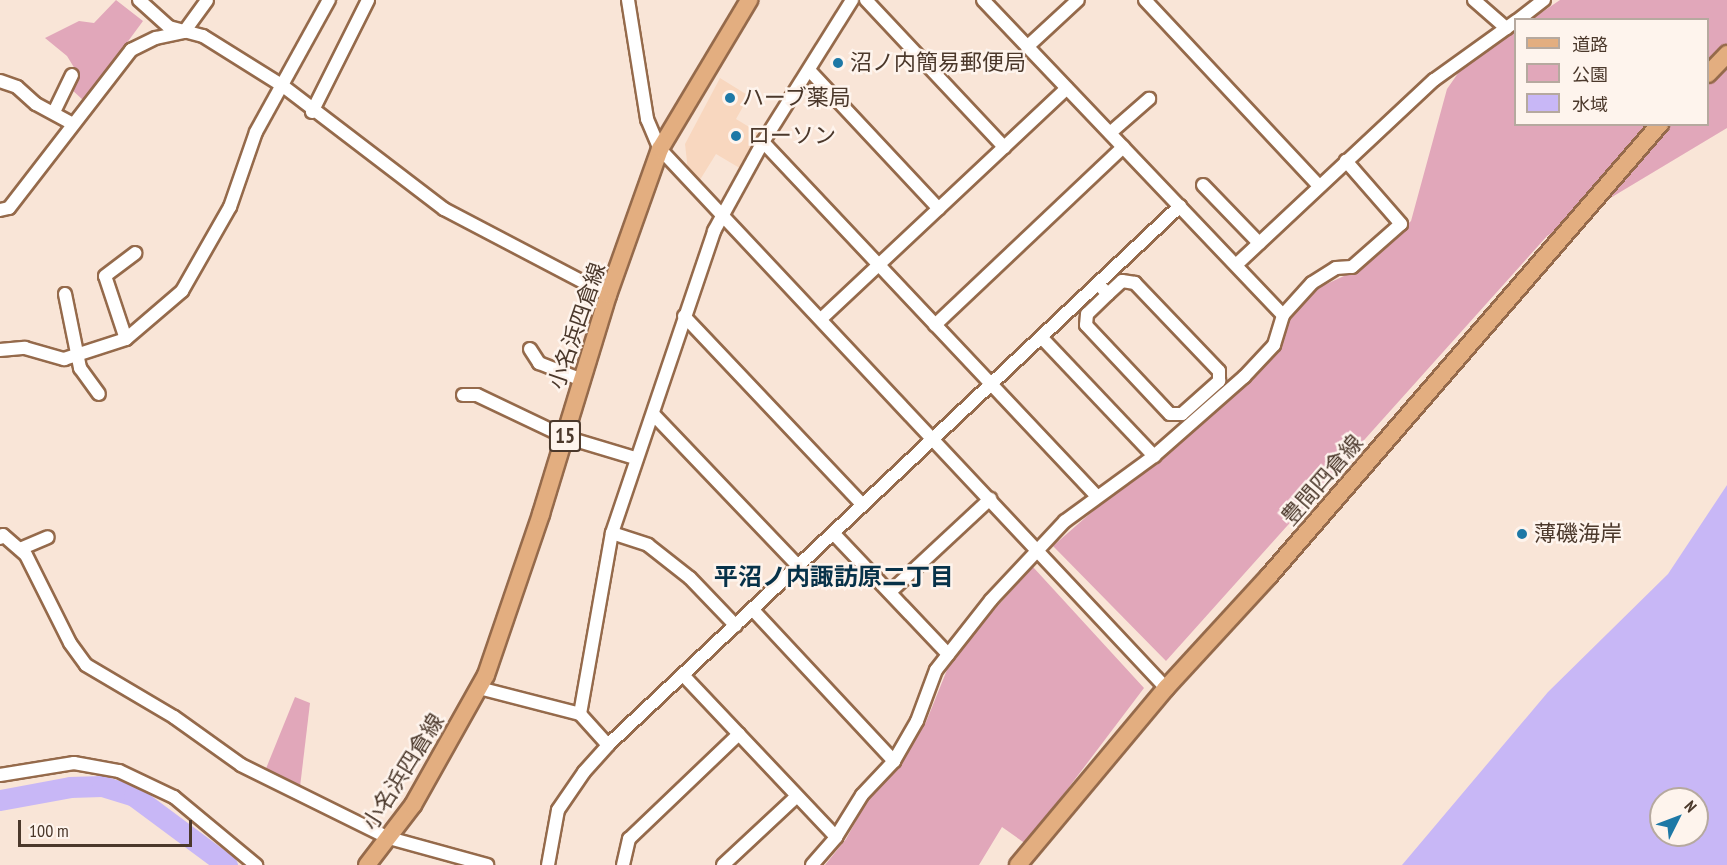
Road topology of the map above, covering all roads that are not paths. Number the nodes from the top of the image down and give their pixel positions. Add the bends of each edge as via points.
1 (139, 0) edge
2 (207, 0) edge
3 (329, 0) edge
4 (368, 0) edge
5 (628, 0) edge
6 (749, 0) edge
7 (852, 0) edge
8 (866, 0) edge
9 (983, 0) edge
10 (1078, 0) edge
11 (1145, 0) edge
12 (1474, 0) edge
13 (1544, 0) edge
14 (1520, 18) edge
15 (1513, 23) edge
16 (183, 32) junction
17 (1028, 47) junction
18 (1727, 54) edge
19 (809, 70) junction
20 (1709, 72) edge
21 (72, 75) dead end
22 (0, 81) edge
23 (283, 86) junction
24 (1067, 88) junction
25 (1149, 99) dead end
26 (54, 112) junction
27 (312, 112) junction
28 (73, 124) junction
29 (1658, 126) edge
30 (1110, 134) junction
31 (763, 142) junction
32 (1004, 147) junction
33 (1123, 147) junction
34 (660, 148) junction
35 (1346, 161) junction
36 (1203, 185) dead end
37 (1319, 186) junction
38 (1180, 206) junction
39 (939, 208) junction
40 (0, 210) edge
41 (721, 213) junction
42 (1259, 243) junction
43 (135, 253) dead end
44 (879, 265) junction
45 (1236, 265) junction
46 (1098, 284) junction
47 (65, 294) dead end
48 (1108, 294) junction
49 (608, 295) junction
50 (1283, 315) junction
51 (684, 316) junction
52 (821, 320) junction
53 (935, 325) junction
54 (1042, 338) junction
55 (126, 339) junction
56 (530, 349) dead end
57 (0, 350) edge
58 (79, 354) junction
59 (582, 380) junction
60 (992, 385) junction
61 (99, 394) dead end
62 (463, 395) dead end
63 (654, 414) junction
64 (565, 437) junction
65 (934, 440) junction
66 (1154, 456) junction
67 (635, 458) junction
68 (1097, 497) junction
69 (990, 500) junction
70 (863, 505) junction
71 (612, 533) junction
72 (834, 534) junction
73 (1, 535) edge
74 (48, 537) dead end
75 (20, 549) junction
76 (1039, 552) junction
77 (799, 567) junction
78 (890, 592) junction
79 (753, 610) junction
80 (736, 626) junction
81 (948, 654) junction
82 (683, 675) junction
83 (479, 688) junction
84 (1166, 688) junction
85 (580, 714) junction
86 (739, 734) junction
87 (608, 745) junction
88 (894, 761) junction
89 (0, 775) edge
90 (797, 796) junction
91 (836, 837) junction
92 (389, 838) junction
93 (256, 865) edge
94 (368, 865) edge
95 (487, 865) edge
96 (549, 865) edge
97 (623, 865) edge
98 (723, 865) edge
99 (812, 865) edge
100 (1018, 865) edge

1 - 16 street via 169,27
2 - 16 street
3 - 23 street
4 - 27 street
5 - 34 street via 647,119
6 - 34 main road, 小名浜四倉線 / 15
7 - 19 street
8 - 32 street
9 - 17 street
10 - 17 street
11 - 37 street
12 - 15 street
13 - 14 street
15 - 35 street via 1434,80
16 - 23 street via 202,36
16 - 28 street via 156,38 131,50
17 - 24 street
18 - 20 main road
19 - 31 street
19 - 39 street
21 - 26 street
22 - 26 street via 17,87 36,104
23 - 27 street
23 - 55 street via 256,132 230,207 195,273 182,291
24 - 30 street
24 - 32 street
25 - 30 street
26 - 28 street
27 - 49 street via 469,225
28 - 40 street via 9,208
29 - 84 main road, 豊間四倉線 via 1269,576
30 - 33 street
31 - 41 street
31 - 44 street
32 - 39 street
33 - 38 street
33 - 53 street
34 - 41 street
34 - 49 main road, 小名浜四倉線 / 15
35 - 37 street
35 - 50 street via 1401,224 1352,267 1336,268 1312,283
36 - 42 street
37 - 42 street
38 - 45 street
38 - 46 street
39 - 44 street
41 - 51 street
41 - 52 street
42 - 45 street
43 - 55 street via 105,276
44 - 52 street
44 - 53 street
45 - 50 street
46 - 48 street
46 - 54 street
47 - 58 street via 68,326
48 - 48 street via 1087,314 1086,325 1170,414 1182,414 1219,381 1219,371 1136,283 1122,281
49 - 59 main road, 小名浜四倉線 / 15
50 - 66 street via 1274,345 1244,378
51 - 63 street
51 - 70 street
52 - 65 street
53 - 60 street
54 - 60 street
54 - 66 street
55 - 58 street
56 - 59 street via 539,363
57 - 58 street via 25,348 64,359
58 - 61 street via 80,369
59 - 64 main road, 小名浜四倉線 / 15
60 - 65 street
60 - 68 street
62 - 64 street via 483,397
63 - 67 street
63 - 77 street
64 - 67 street
64 - 83 main road, 小名浜四倉線 / 15 via 509,612
65 - 69 street
65 - 70 street
66 - 68 street
67 - 71 street
68 - 76 street via 1065,520
69 - 76 street
69 - 78 street
70 - 72 street
71 - 80 street via 648,545 690,578
71 - 85 street
72 - 77 street
72 - 78 street
73 - 75 street
74 - 75 street
75 - 92 street via 70,643 86,665 174,717 242,765
76 - 81 street via 991,600
76 - 84 street
77 - 79 street
78 - 81 street
79 - 80 street
79 - 88 street
80 - 82 street
81 - 88 street via 936,670 917,721
82 - 86 street
82 - 87 street
83 - 85 street
83 - 92 main road, 小名浜四倉線 / 15 via 456,734
84 - 100 main road, 豊間四倉線
85 - 87 street
86 - 90 street
86 - 97 street via 629,839
87 - 96 street via 558,810
88 - 91 street via 862,795
89 - 93 street via 74,763 119,771 174,797
90 - 91 street
90 - 98 street
91 - 99 street
92 - 94 main road, 小名浜四倉線 / 15
92 - 95 street

